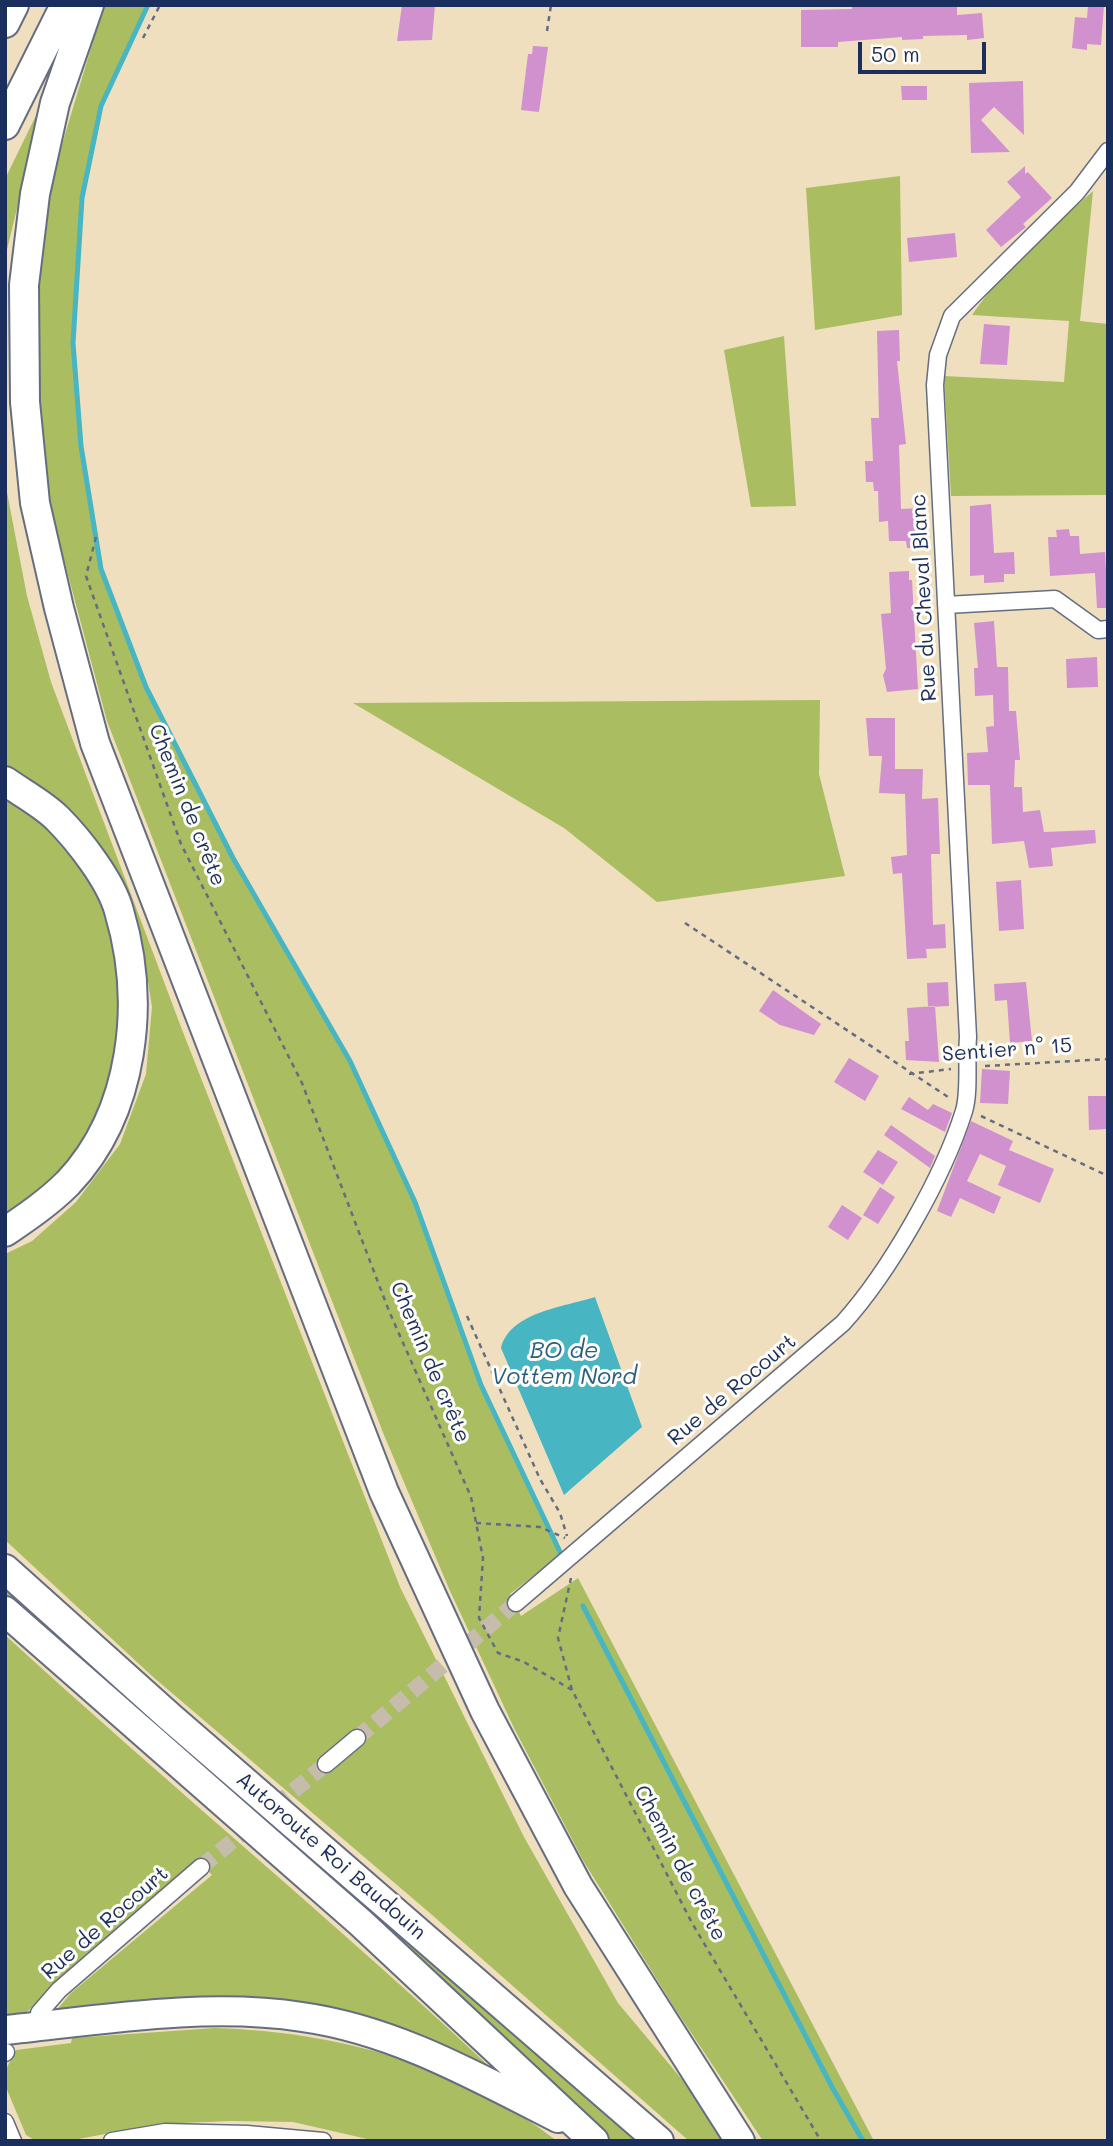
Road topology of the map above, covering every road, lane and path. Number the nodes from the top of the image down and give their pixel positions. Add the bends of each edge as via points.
1 (14, 5) edge
2 (65, 5) edge
3 (89, 5) edge
4 (160, 5) edge
5 (551, 5) edge
6 (5, 23) edge
7 (547, 31) dead end
8 (143, 38) dead end
9 (5, 125) edge
10 (1108, 151) edge
11 (96, 537) dead end
12 (946, 605) junction
13 (1108, 629) edge
14 (5, 781) edge
15 (685, 923) dead end
16 (1108, 1059) edge
17 (965, 1068) junction
18 (909, 1074) junction
19 (965, 1108) junction
20 (936, 1176) joint
21 (1108, 1176) edge
22 (5, 1233) edge
23 (467, 1317) dead end
24 (476, 1523) junction
25 (572, 1545) junction
26 (5, 1569) edge
27 (516, 1603) tunnel mouth
28 (5, 1611) edge
29 (572, 1690) junction
30 (357, 1738) tunnel mouth
31 (326, 1764) tunnel mouth
32 (201, 1867) tunnel mouth
33 (39, 2013) dead end
34 (5, 2030) edge
35 (5, 2122) edge
36 (590, 2137) edge
37 (13, 2141) edge
38 (112, 2141) edge
39 (323, 2141) edge
40 (659, 2141) edge
41 (740, 2141) edge
42 (821, 2141) edge

1 - 6 highway
2 - 9 highway
3 - 41 highway via 55,103 24,285 25,402 35,503 95,743 384,1492 485,1711 578,1885
4 - 8 path
5 - 7 path
10 - 12 street, Rue du Cheval Blanc via 1077,192 951,316 934,384
11 - 24 path, Chemin de crête via 86,576 181,844 302,1083 389,1311 471,1497
12 - 13 street via 1055,599 1098,630
12 - 17 street, Rue du Cheval Blanc via 968,1037
14 - 22 highway via 56,817 102,878 119,909 134,1011 118,1101 96,1144 69,1181
15 - 18 path
16 - 17 path, Sentier n° 15
17 - 18 path, Sentier n° 15
17 - 19 street, Rue du Cheval Blanc
18 - 19 path
19 - 20 street, Rue du Cheval Blanc
19 - 21 path
20 - 25 street, Rue de Rocourt via 884,1272 843,1323
23 - 25 path
24 - 25 path via 540,1527
24 - 29 path, Chemin de crête via 483,1558 479,1618 498,1653 524,1662
25 - 27 street, Rue de Rocourt
25 - 29 path via 558,1638
26 - 40 highway, Autoroute Roi Baudouin
28 - 36 highway via 362,1924
29 - 42 path, Chemin de crête via 692,1923
30 - 31 street
32 - 33 street, Rue de Rocourt via 59,1990
34 - 36 highway via 174,2014 303,2017 405,2045 465,2069
35 - 37 street
38 - 39 street via 165,2132

